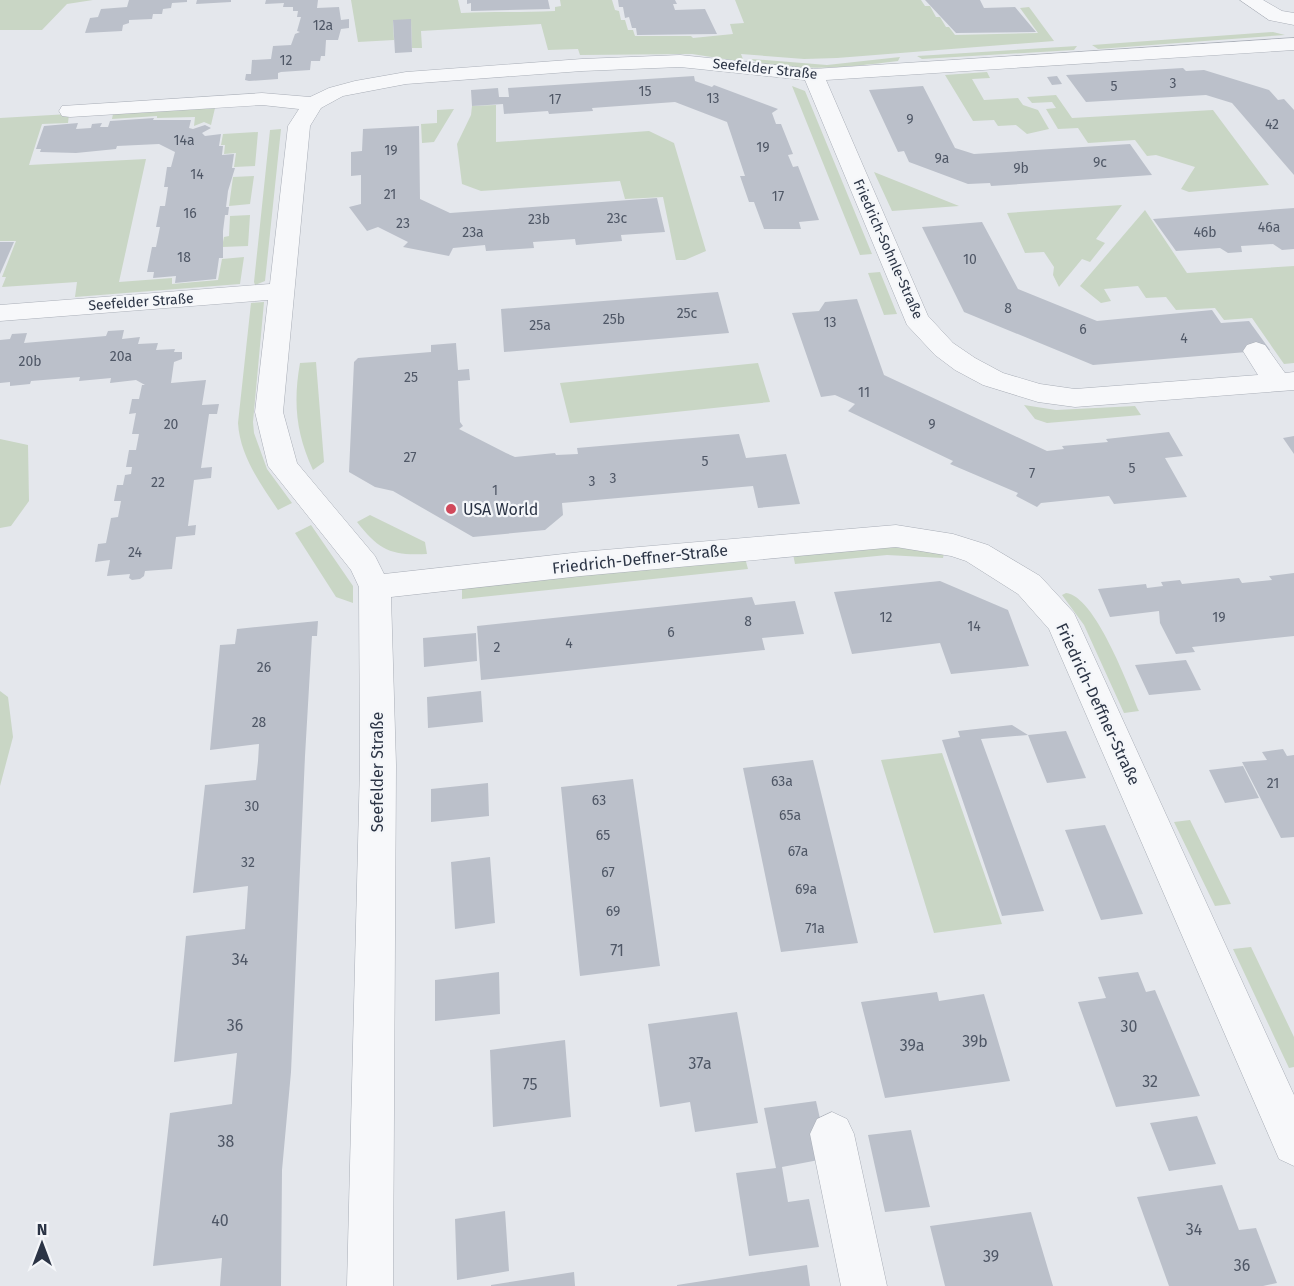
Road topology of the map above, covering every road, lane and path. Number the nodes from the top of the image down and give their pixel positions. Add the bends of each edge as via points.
1 (1250, 0) edge
2 (1294, 20) edge
3 (1294, 44) edge
4 (813, 75) junction
5 (313, 104) junction
6 (70, 111) dead end
7 (281, 291) junction
8 (0, 313) edge
9 (1256, 351) dead end
10 (1286, 382) edge
11 (375, 587) junction
12 (832, 1134) dead end
13 (1294, 1144) edge
14 (370, 1286) edge
15 (864, 1286) edge

1 - 2 street via 1276,16
3 - 4 street, Seefelder Straße
4 - 5 street, Seefelder Straße via 680,61 582,65 406,78 345,90
4 - 10 street, Friedrich-Sohnle-Straße via 916,319 944,349 965,364 993,379 1038,393 1075,398
5 - 6 street, Seefelder Straße via 262,99
5 - 7 street, Seefelder Straße via 299,126
7 - 8 street, Seefelder Straße
7 - 11 street, Seefelder Straße via 269,412 284,466 364,564
9 - 10 street
11 - 13 street, Friedrich-Deffner-Straße via 896,536 977,553 1029,585 1062,622
11 - 14 street, Seefelder Straße via 378,765
12 - 15 street

